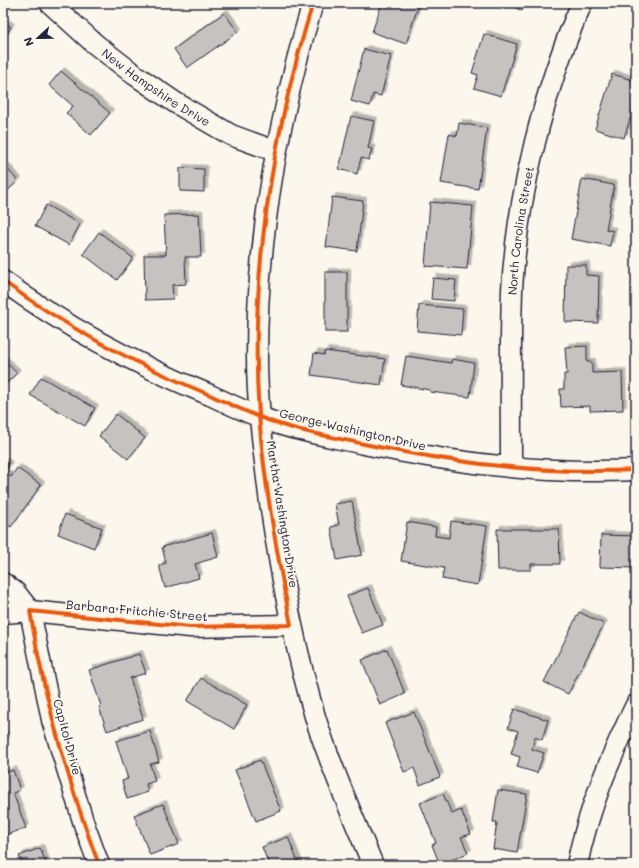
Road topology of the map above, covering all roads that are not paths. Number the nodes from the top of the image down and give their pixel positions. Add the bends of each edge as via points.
1 (50, 3) edge
2 (313, 3) edge
3 (582, 3) edge
4 (275, 151) junction
5 (3, 281) edge
6 (259, 416) junction
7 (511, 466) junction
8 (636, 470) edge
9 (3, 583) edge
10 (30, 610) junction
11 (3, 613) edge
12 (291, 625) junction
13 (636, 705) edge
14 (99, 865) edge
15 (373, 865) edge
16 (578, 865) edge

1 - 4 street, New Hampshire Drive via 95,44 176,103 231,135
2 - 4 street, Martha Washington Drive
3 - 7 street, North Carolina Street via 571,28 534,147 521,214 512,290
4 - 6 street, Martha Washington Drive via 260,280 257,356
5 - 6 street, George Washington Drive via 75,329 118,353 184,385
6 - 7 street, George Washington Drive via 295,428 398,451 462,462
6 - 12 street, Martha Washington Drive via 278,554
7 - 8 street, George Washington Drive
9 - 10 street, Capitol Drive via 16,592
10 - 11 street, Barbara Fritchie Street
10 - 12 street, Barbara Fritchie Street via 190,627
10 - 14 street, Capitol Drive via 56,733
12 - 15 street, Martha Washington Drive via 317,722 344,798
13 - 16 street via 620,737 596,799 587,824

